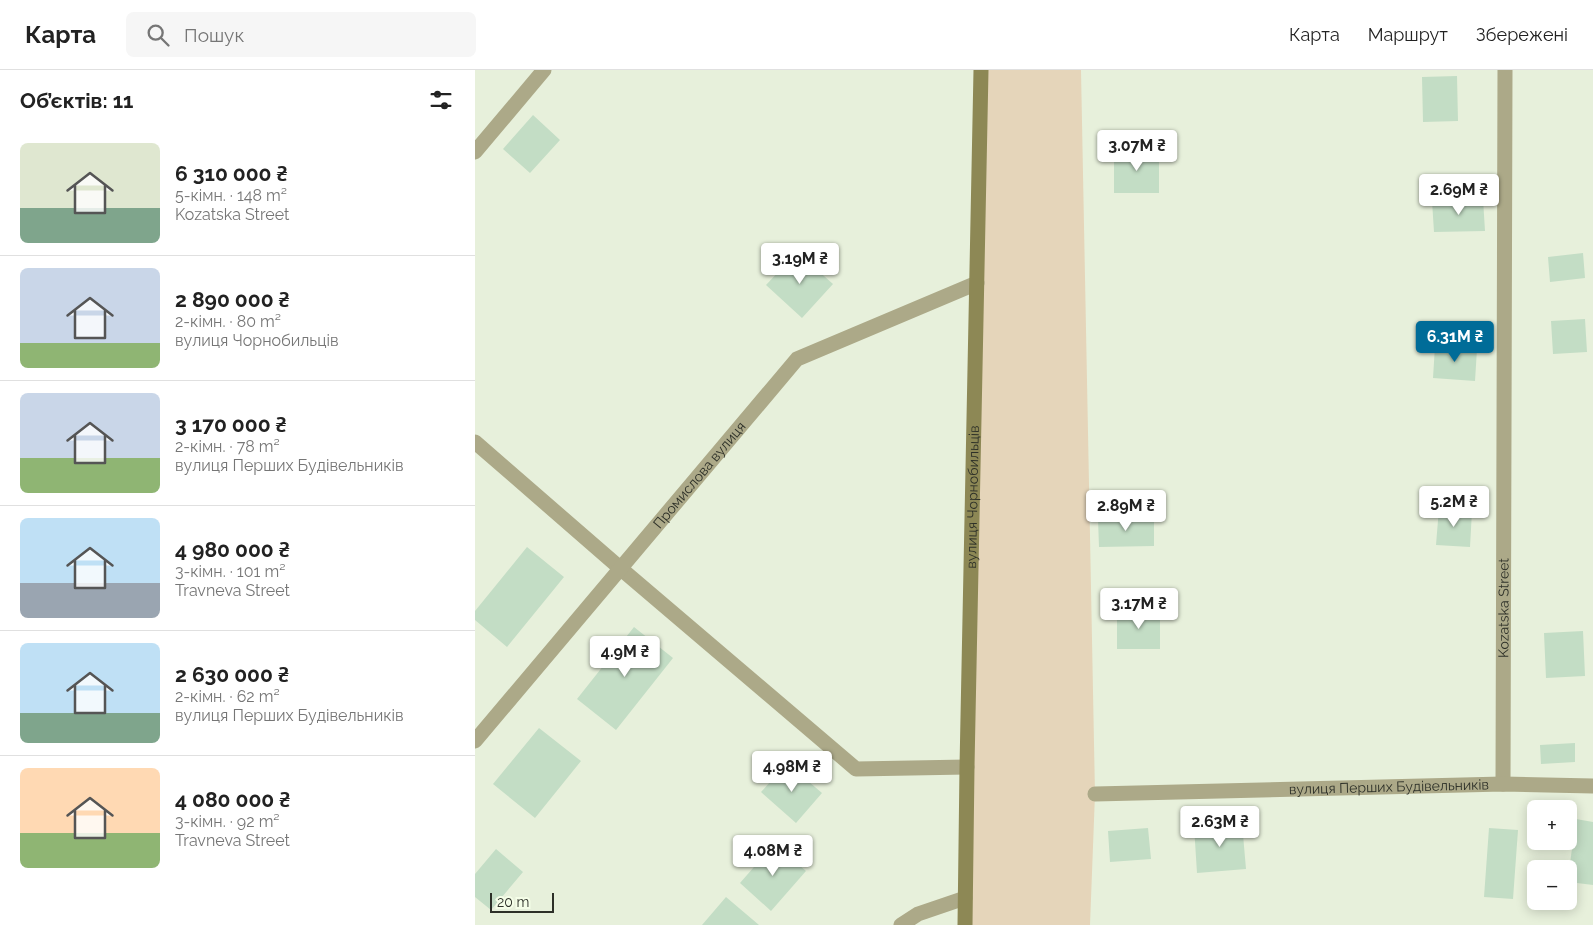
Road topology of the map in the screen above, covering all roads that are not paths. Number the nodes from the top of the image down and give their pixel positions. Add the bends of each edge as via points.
1 (544, 70) edge
2 (981, 70) edge
3 (1505, 70) edge
4 (475, 152) edge
5 (977, 283) junction
6 (475, 442) edge
7 (621, 568) junction
8 (475, 740) edge
9 (967, 767) junction
10 (1503, 784) junction
11 (1593, 786) edge
12 (1095, 794) dead end
13 (965, 898) junction
14 (901, 925) edge
15 (965, 925) edge

1 - 4 street
2 - 5 street, вулиця Чорнобильців
3 - 10 street, Kozatska Street
5 - 7 street, Промислова вулиця via 797,359
5 - 9 street, вулиця Чорнобильців
6 - 7 street
7 - 8 street, Промислова вулиця
7 - 9 street via 857,768
9 - 13 street, вулиця Чорнобильців
10 - 11 street, вулиця Перших Будівельників
10 - 12 street, вулиця Перших Будівельників
13 - 14 street via 918,914
13 - 15 street, вулиця Чорнобильців

